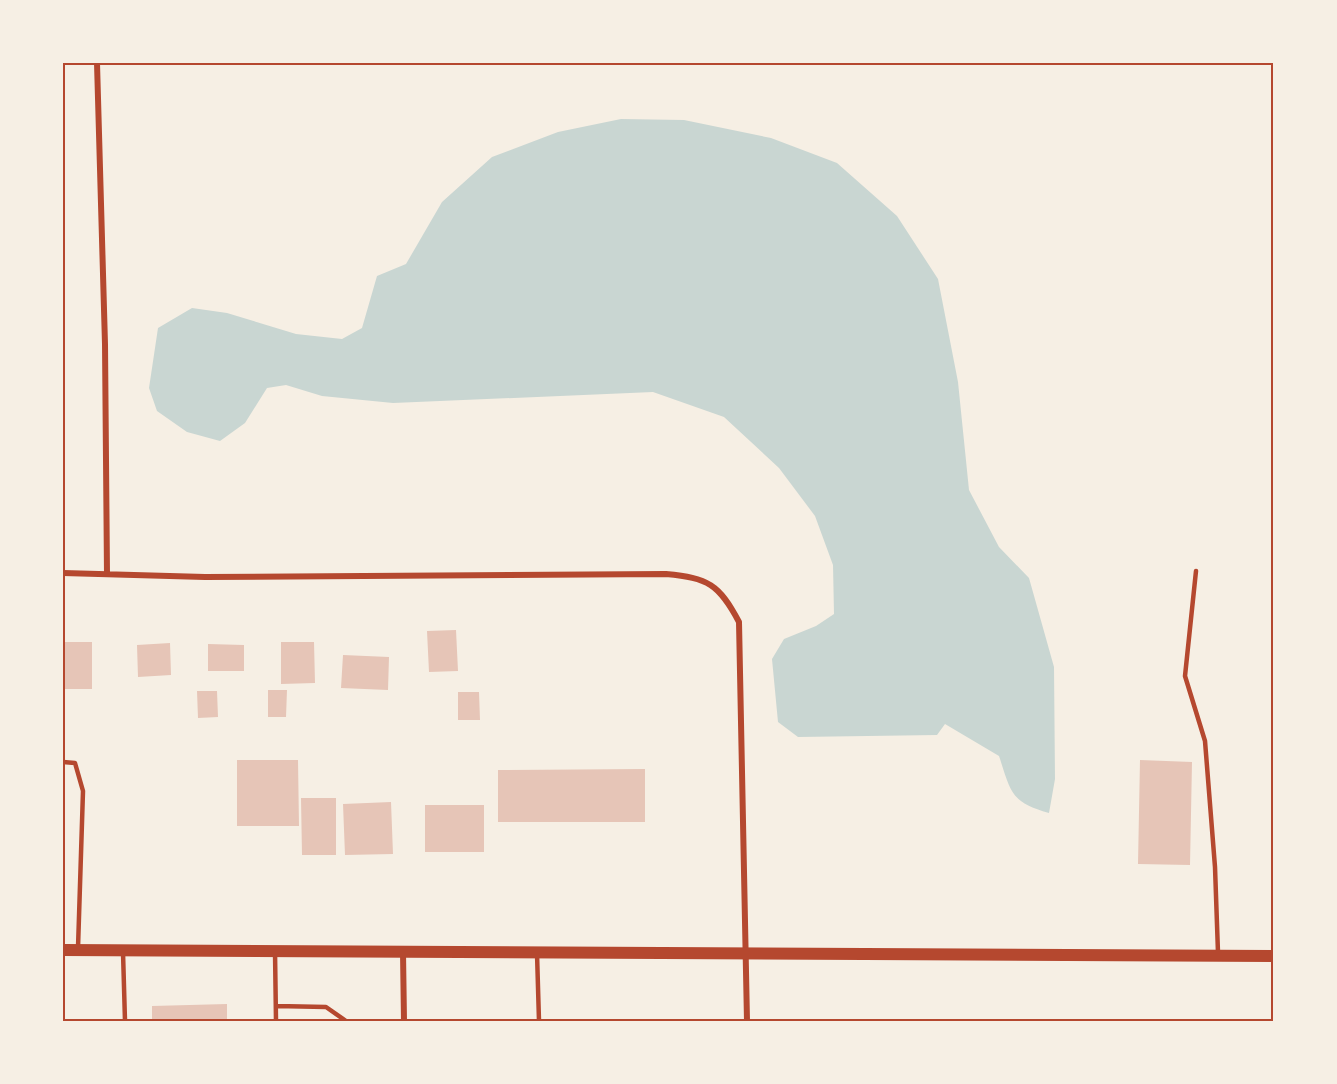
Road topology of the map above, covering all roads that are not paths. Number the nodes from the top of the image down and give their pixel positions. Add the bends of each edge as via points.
1 (97, 63) edge
2 (1196, 572) dead end
3 (63, 573) edge
4 (107, 574) junction
5 (63, 762) edge
6 (63, 950) edge
7 (78, 950) junction
8 (123, 950) junction
9 (275, 951) junction
10 (403, 952) junction
11 (537, 953) junction
12 (746, 955) junction
13 (1218, 956) junction
14 (1274, 956) edge
15 (276, 1006) junction
16 (125, 1021) edge
17 (276, 1021) edge
18 (346, 1021) edge
19 (404, 1021) edge
20 (539, 1021) edge
21 (747, 1021) edge

1 - 4 street
2 - 13 lane via 1185,676 1205,741
3 - 4 street
4 - 12 street via 666,574 694,577 709,584 727,598 739,622
5 - 7 lane via 75,763 83,791
6 - 7 main road
7 - 8 main road
8 - 9 main road
8 - 16 lane
9 - 10 main road
9 - 15 lane
10 - 11 main road
10 - 19 street
11 - 12 main road
11 - 20 lane
12 - 13 main road
12 - 21 street
13 - 14 main road
15 - 17 lane
15 - 18 lane via 326,1007

